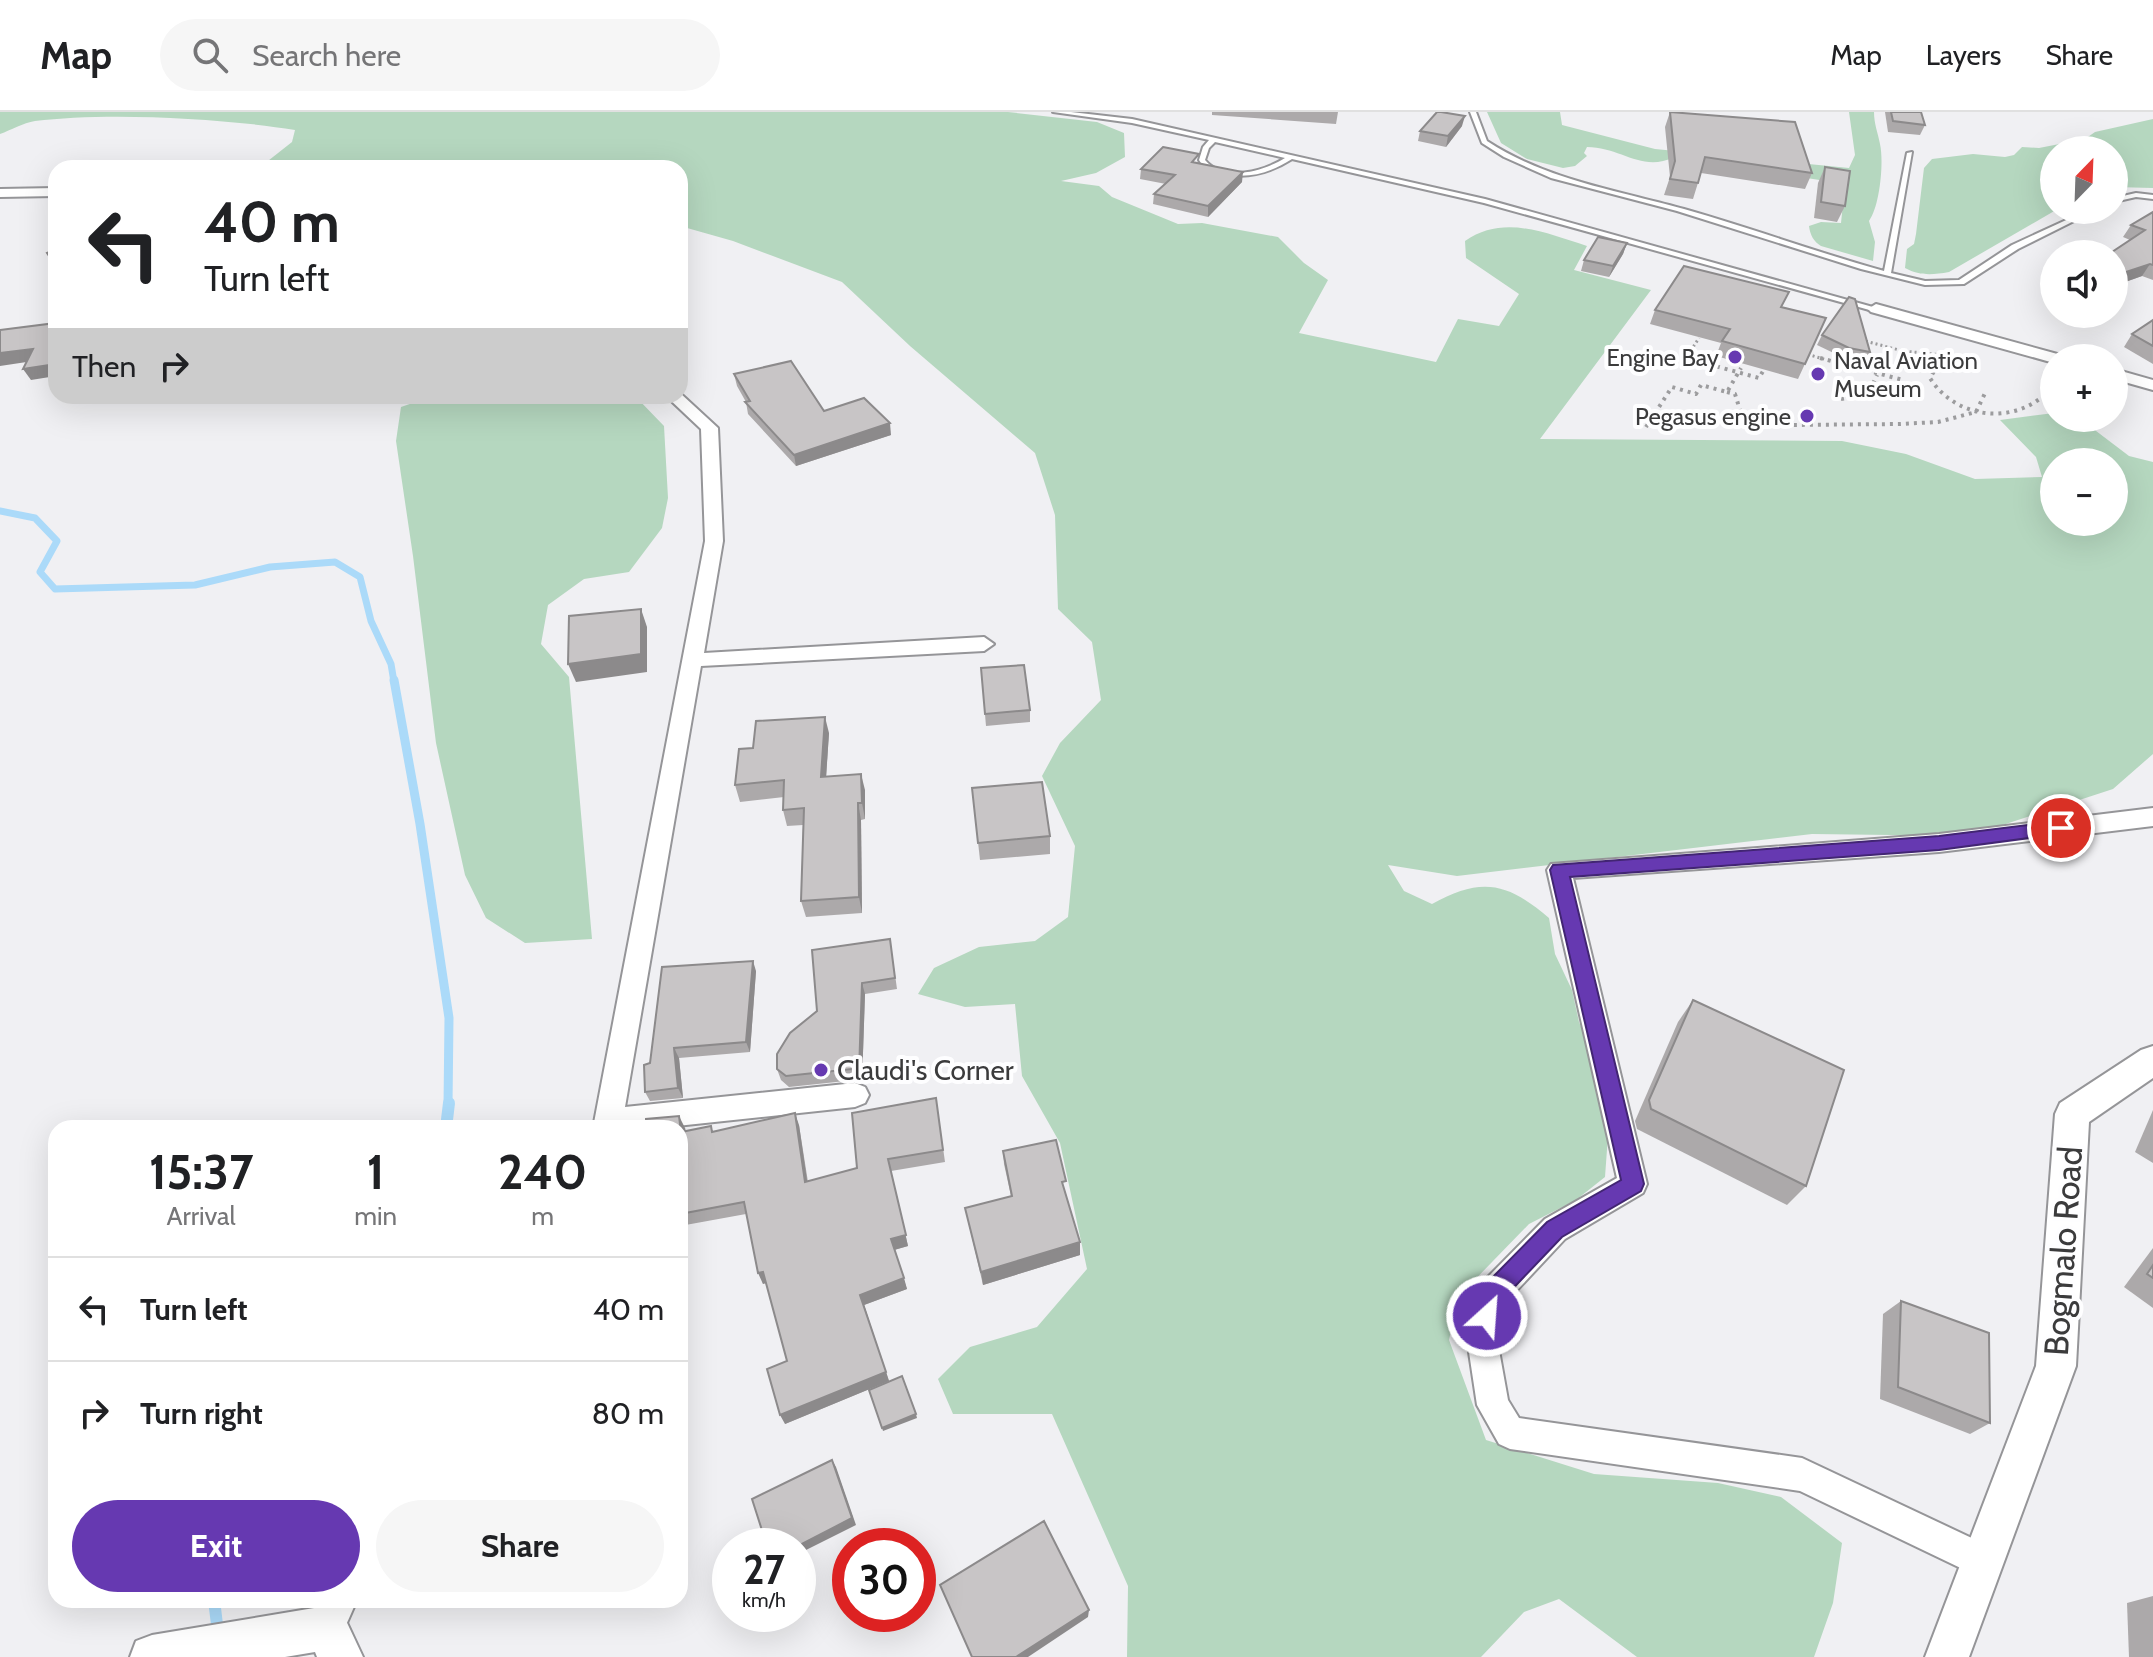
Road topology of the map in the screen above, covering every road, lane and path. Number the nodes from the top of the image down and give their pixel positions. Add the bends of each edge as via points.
1 (1056, 112) edge
2 (1473, 112) edge
3 (1214, 139) junction
4 (1910, 153) dead end
5 (1292, 156) junction
6 (48, 192) edge
7 (0, 193) edge
8 (2128, 197) edge
9 (2153, 197) edge
10 (2063, 224) edge
11 (1887, 273) junction
12 (1876, 309) joint
13 (1848, 336) edge
14 (1699, 338) edge
15 (1793, 350) edge
16 (2040, 354) edge
17 (1772, 356) edge
18 (1740, 370) junction
19 (1877, 375) junction
20 (2128, 378) edge
21 (1903, 380) dead end
22 (2153, 385) edge
23 (1986, 391) dead end
24 (1727, 392) junction
25 (1841, 399) dead end
26 (2040, 399) edge
27 (683, 404) edge
28 (1976, 412) junction
29 (1650, 420) junction
30 (1744, 423) junction
31 (1646, 427) dead end
32 (984, 644) dead end
33 (693, 660) junction
34 (2153, 817) edge
35 (2153, 1060) edge
36 (855, 1095) dead end
37 (609, 1120) edge
38 (642, 1120) edge
39 (1983, 1561) junction
40 (336, 1628) edge
41 (152, 1657) edge
42 (1947, 1657) edge

1 - 3 lane
2 - 11 lane via 1484,142 1527,167
3 - 5 lane
3 - 5 lane via 1202,160 1216,170 1253,176
4 - 11 lane
5 - 12 lane via 1485,201
6 - 7 street
8 - 9 lane
10 - 11 lane via 1961,282 1939,285
12 - 16 street
13 - 28 path via 1943,355 1930,378 1934,388
14 - 18 path via 1686,358
15 - 19 path
17 - 18 path via 1759,378
18 - 24 path
19 - 21 path
19 - 25 path via 1868,395
20 - 22 street
23 - 28 path
24 - 29 path via 1701,385 1696,394 1672,387
24 - 30 path via 1735,394
26 - 28 path via 2031,409
27 - 33 street via 709,428 714,541
28 - 30 path via 1923,424
29 - 30 path
29 - 31 path
32 - 33 street
33 - 37 street
34 - 39 street via 1939,843 1559,870 1633,1184 1555,1229 1492,1294 1482,1339 1493,1405 1510,1433 1802,1475
35 - 39 street, Bogmalo Road via 2072,1114 2056,1366
36 - 38 street
39 - 42 street, Bogmalo Road
40 - 41 street

